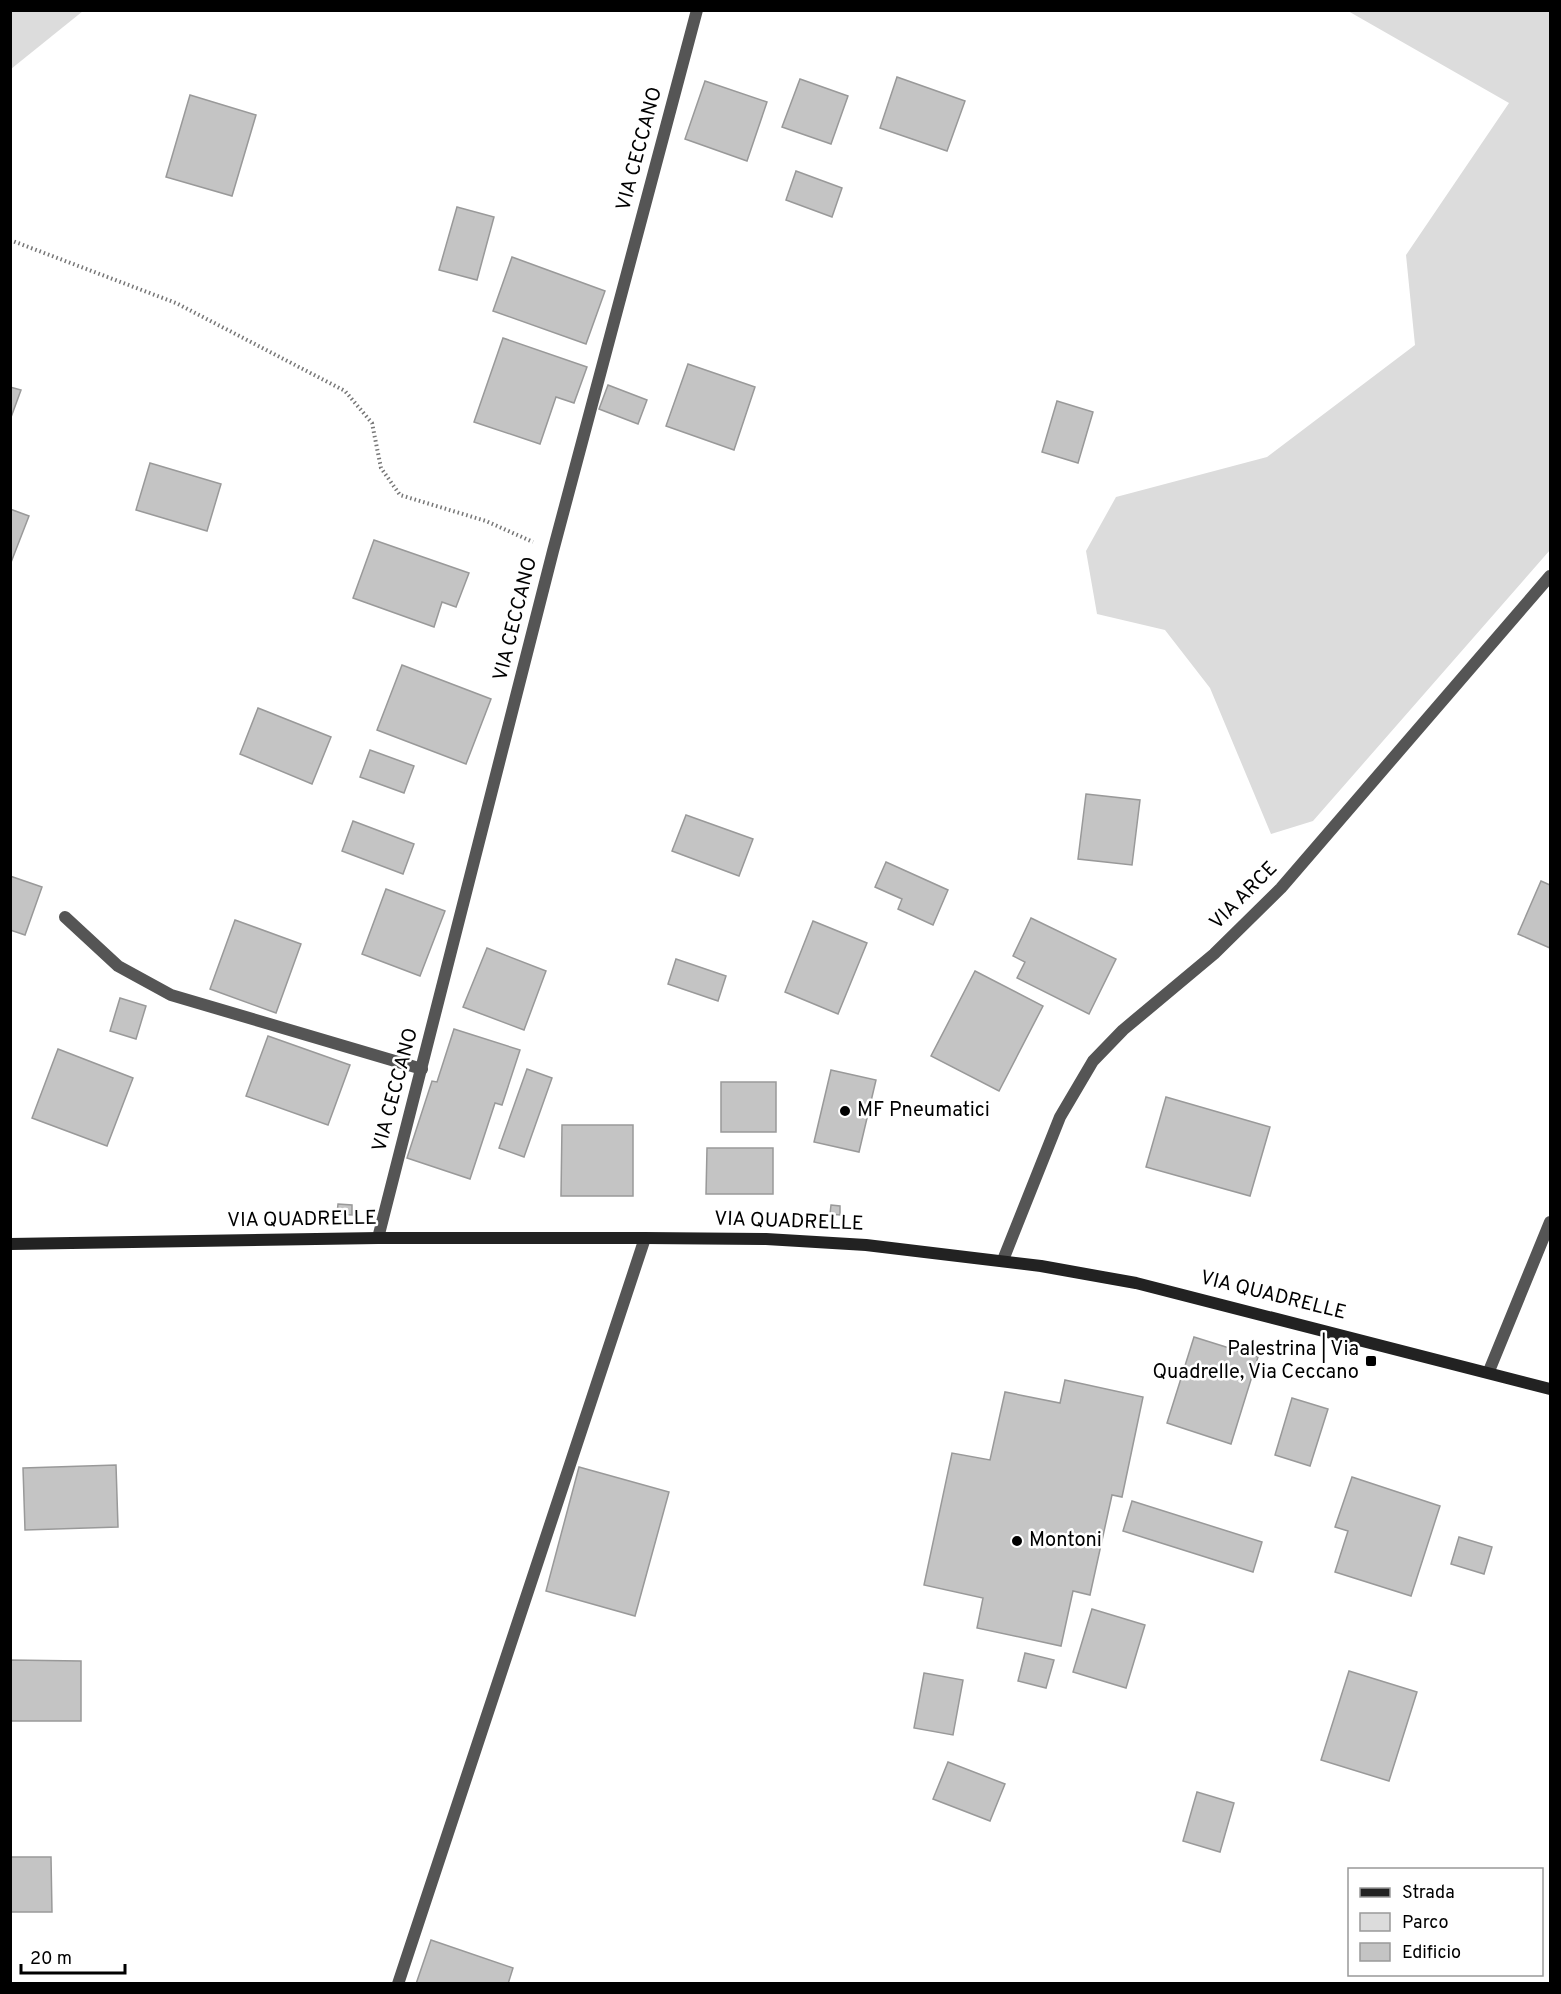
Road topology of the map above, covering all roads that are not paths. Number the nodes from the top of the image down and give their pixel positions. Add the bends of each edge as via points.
1 (697, 10) edge
2 (1551, 576) edge
3 (65, 917) dead end
4 (422, 1069) junction
5 (1551, 1222) edge
6 (378, 1238) junction
7 (645, 1238) junction
8 (10, 1244) edge
9 (1003, 1260) junction
10 (1489, 1371) junction
11 (1551, 1389) edge
12 (398, 1983) edge

1 - 4 lane, VIA CECCANO via 553,552
2 - 9 lane, VIA ARCE via 1281,888 1214,954 1123,1030 1093,1061 1060,1116
3 - 4 lane via 118,966 171,995
4 - 6 lane, VIA CECCANO
5 - 10 lane
6 - 7 street, VIA QUADRELLE
6 - 8 street, VIA QUADRELLE
7 - 9 street, VIA QUADRELLE via 834,1242
7 - 12 lane
9 - 10 street, VIA QUADRELLE via 1136,1282
10 - 11 street, VIA QUADRELLE

